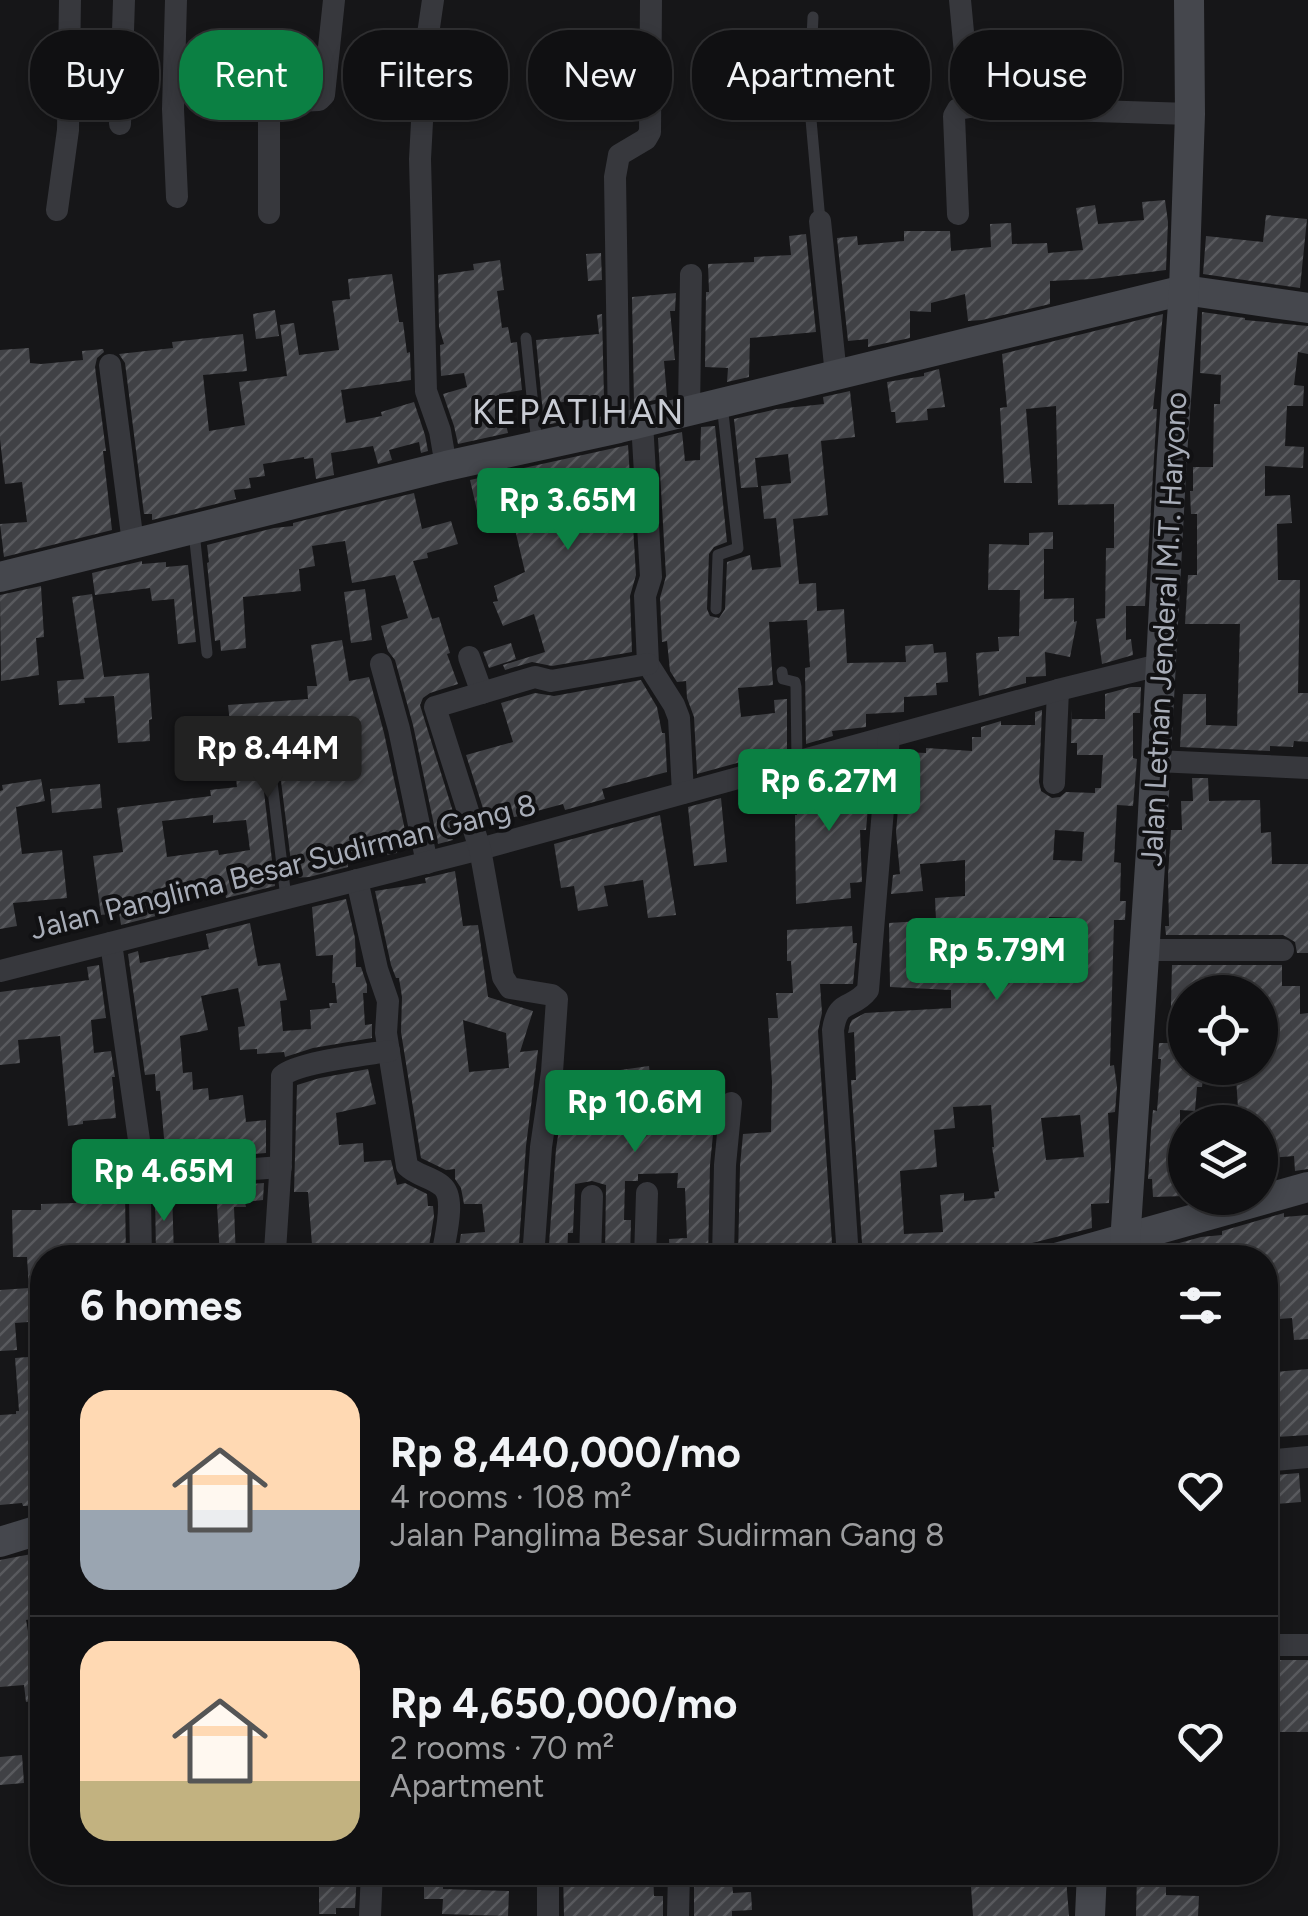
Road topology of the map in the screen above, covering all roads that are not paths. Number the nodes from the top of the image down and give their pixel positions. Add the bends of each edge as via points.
1 (70, 0) edge
2 (124, 0) edge
3 (176, 0) edge
4 (334, 0) edge
5 (433, 0) edge
6 (651, 0) edge
7 (960, 0) edge
8 (1189, 0) edge
9 (813, 17) dead end
10 (963, 30) edge
11 (1122, 112) edge
12 (1190, 114) junction
13 (954, 120) edge
14 (120, 124) dead end
15 (178, 197) dead end
16 (57, 210) dead end
17 (269, 212) dead end
18 (958, 214) dead end
19 (820, 221) joint
20 (690, 276) dead end
21 (1184, 290) junction
22 (1308, 308) edge
23 (526, 338) dead end
24 (110, 365) dead end
25 (836, 375) junction
26 (722, 403) junction
27 (689, 411) junction
28 (630, 425) junction
29 (537, 445) junction
30 (446, 466) junction
31 (194, 528) junction
32 (133, 543) junction
33 (0, 577) edge
34 (716, 609) dead end
35 (206, 653) dead end
36 (469, 657) dead end
37 (380, 664) dead end
38 (648, 664) junction
39 (1159, 666) junction
40 (782, 672) dead end
41 (1058, 690) junction
42 (482, 693) junction
43 (888, 737) junction
44 (1156, 761) junction
45 (797, 762) junction
46 (1308, 768) edge
47 (271, 774) dead end
48 (1054, 783) dead end
49 (683, 794) junction
50 (480, 849) junction
51 (427, 862) junction
52 (357, 880) junction
53 (286, 898) junction
54 (111, 943) junction
55 (1145, 950) junction
56 (1282, 950) dead end
57 (0, 971) edge
58 (389, 1051) junction
59 (731, 1103) dead end
60 (281, 1167) junction
61 (140, 1177) junction
62 (1308, 1187) edge
63 (647, 1193) dead end
64 (592, 1196) dead end
65 (141, 1245) edge
66 (276, 1245) edge
67 (444, 1245) edge
68 (535, 1245) edge
69 (590, 1245) edge
70 (645, 1245) edge
71 (723, 1245) edge
72 (847, 1245) edge
73 (1125, 1245) edge
74 (1137, 1245) edge
75 (1308, 1457) edge
76 (1278, 1459) edge
77 (30, 1533) edge
78 (0, 1542) edge
79 (1278, 1645) edge
80 (1308, 1645) edge
81 (371, 1885) edge
82 (548, 1885) edge
83 (679, 1885) edge
84 (1091, 1885) edge
85 (370, 1916) edge
86 (548, 1916) edge
87 (678, 1916) edge
88 (1090, 1916) edge

1 - 16 street via 68,130
2 - 14 street
3 - 15 street
4 - 17 street via 324,95 276,102 269,109
5 - 30 street via 420,159 426,391
6 - 28 street via 650,132 619,155 615,178
7 - 10 street
8 - 12 street, Jalan Letnan Jenderal M.T. Haryono
9 - 19 lane via 809,97
11 - 12 street
12 - 21 street, Jalan Letnan Jenderal M.T. Haryono
13 - 18 street
19 - 25 street
20 - 27 street
21 - 22 street
21 - 25 street
21 - 39 street, Jalan Letnan Jenderal M.T. Haryono
23 - 29 lane
24 - 32 street
25 - 26 street
26 - 27 street
26 - 34 lane via 738,548 718,555
27 - 28 street
28 - 29 street
28 - 38 street via 651,577 645,596
29 - 30 street
30 - 31 street
31 - 32 street
31 - 35 lane
32 - 33 street
36 - 42 street
37 - 51 street
38 - 42 street via 535,677
38 - 49 street via 679,718
39 - 41 street, Jalan Panglima Besar Sudirman Gang 8
39 - 44 street, Jalan Letnan Jenderal M.T. Haryono
40 - 45 lane via 796,687
41 - 43 street, Jalan Panglima Besar Sudirman Gang 8
41 - 48 street
42 - 50 street via 435,707
43 - 45 street, Jalan Panglima Besar Sudirman Gang 8
43 - 72 street via 868,990 840,1008 833,1030
44 - 46 street
44 - 55 street, Jalan Letnan Jenderal M.T. Haryono
45 - 49 street, Jalan Panglima Besar Sudirman Gang 8
47 - 53 lane
49 - 50 street, Jalan Panglima Besar Sudirman Gang 8
50 - 51 street, Jalan Panglima Besar Sudirman Gang 8
50 - 68 street via 506,984 557,999
51 - 52 street, Jalan Panglima Besar Sudirman Gang 8
52 - 53 street, Jalan Panglima Besar Sudirman Gang 8
52 - 58 street via 388,1000
53 - 54 street, Jalan Panglima Besar Sudirman Gang 8
54 - 57 street, Jalan Panglima Besar Sudirman Gang 8
54 - 61 street
55 - 56 street
55 - 73 street, Jalan Letnan Jenderal M.T. Haryono
58 - 60 street via 282,1076
58 - 67 street via 407,1166 450,1197
59 - 71 street
60 - 61 street
60 - 66 street
61 - 65 street
62 - 74 street
63 - 70 street
64 - 69 street
75 - 76 street
77 - 78 street
79 - 80 street
81 - 85 street
82 - 86 street
83 - 87 street
84 - 88 street

